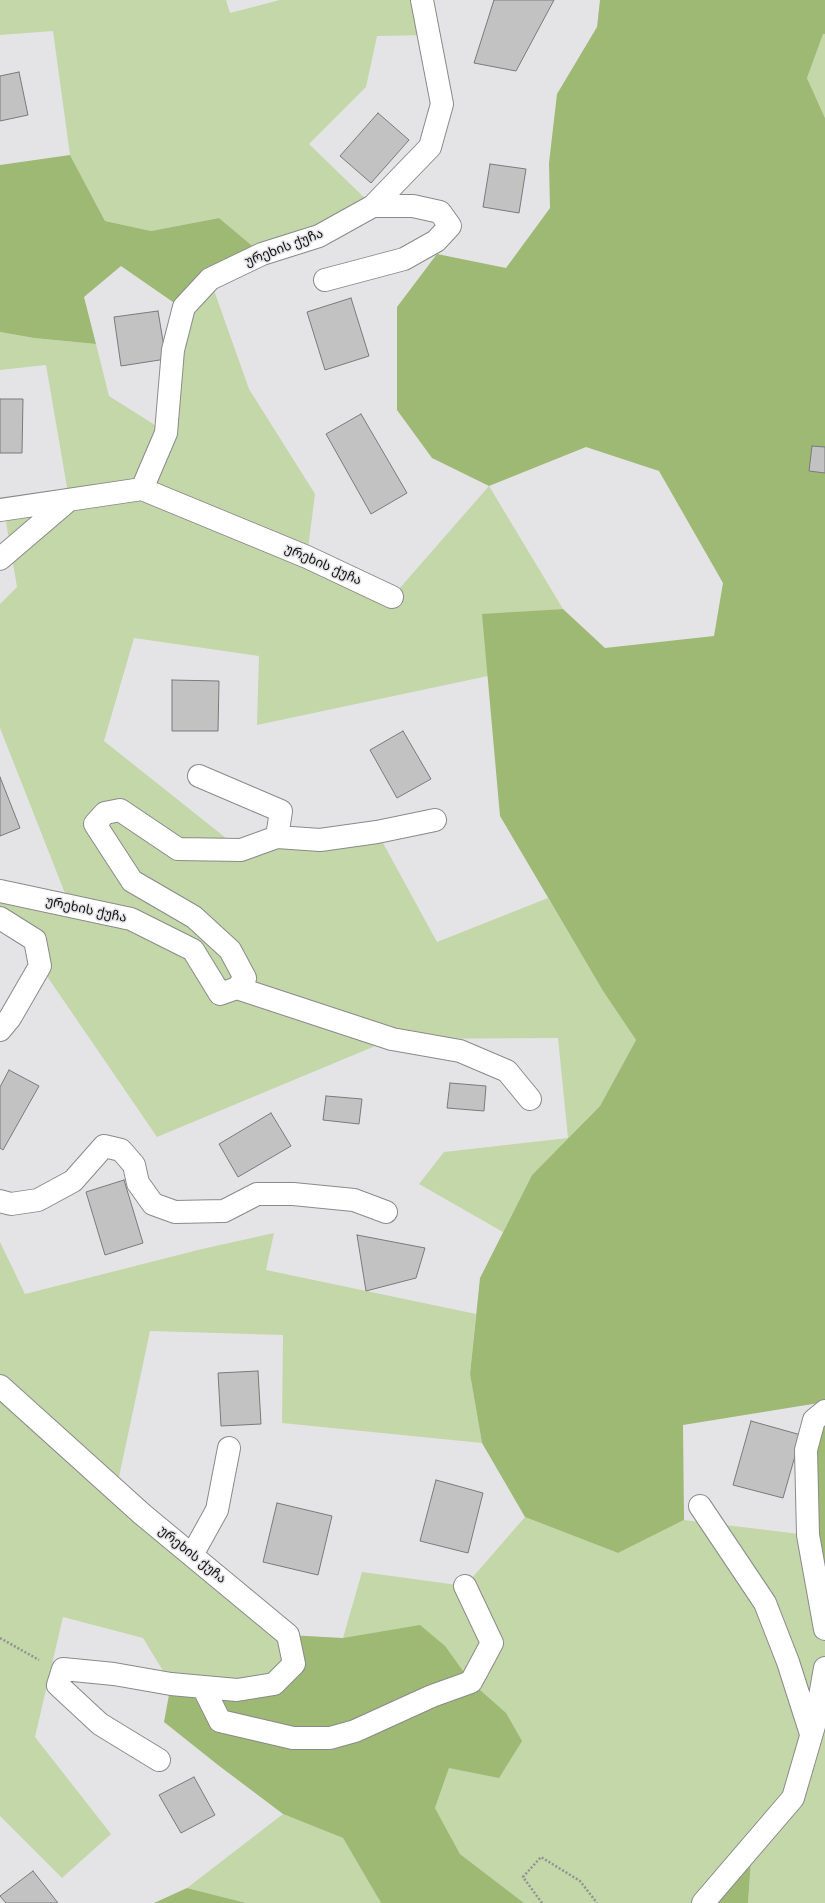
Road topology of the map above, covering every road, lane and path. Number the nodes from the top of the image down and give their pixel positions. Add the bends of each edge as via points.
1 (422, 0) edge
2 (373, 206) junction
3 (325, 280) dead end
4 (142, 489) junction
5 (69, 500) junction
6 (0, 510) edge
7 (0, 559) edge
8 (392, 597) dead end
9 (199, 776) dead end
10 (435, 820) dead end
11 (277, 837) junction
12 (0, 891) edge
13 (0, 918) edge
14 (237, 988) junction
15 (0, 1030) edge
16 (530, 1099) dead end
17 (0, 1201) edge
18 (386, 1212) dead end
19 (0, 1386) edge
20 (825, 1411) edge
21 (229, 1448) dead end
22 (700, 1506) dead end
23 (192, 1555) junction
24 (465, 1586) dead end
25 (825, 1629) edge
26 (0, 1638) edge
27 (825, 1668) edge
28 (62, 1674) junction
29 (203, 1687) junction
30 (811, 1734) junction
31 (159, 1760) dead end
32 (542, 1903) edge
33 (597, 1903) edge
34 (703, 1903) edge

1 - 2 street, ურეხის ქუჩა via 442,104 430,147
2 - 3 street via 414,206 440,212 450,226 436,241 404,259
2 - 4 street, ურეხის ქუჩა via 319,236 262,254 210,279 184,307 172,350 166,433
4 - 5 street
4 - 8 street, ურეხის ქუჩა via 307,557
5 - 6 street
5 - 7 street
9 - 11 street via 281,811
10 - 11 street via 320,840
11 - 14 street via 241,850 178,849 120,810 105,813 95,824 132,881 194,917 230,950 245,978
12 - 14 street, ურეხის ქუჩა via 131,919 194,950 220,994
13 - 15 street via 35,940 40,966 10,1018
14 - 16 street via 392,1039 460,1051 507,1071
17 - 18 street via 11,1204 38,1200 74,1181 104,1146 121,1150 134,1165 138,1183 154,1204 175,1212 224,1211 258,1194 293,1194 354,1200
19 - 23 street, ურეხის ქუჩა via 142,1514
20 - 25 street via 814,1420 806,1450 808,1535
21 - 23 street via 217,1510
22 - 30 street via 765,1603 788,1662
23 - 29 street, ურეხის ქუჩა via 288,1635 294,1664 274,1684 237,1690
24 - 29 street via 492,1643 471,1682 432,1696 355,1731 330,1738 293,1738 220,1720
26 - 28 path
27 - 30 street
28 - 29 street via 63,1668
28 - 31 street via 58,1685 100,1724
30 - 34 street via 793,1798
32 - 33 path via 523,1877 541,1857 580,1881

